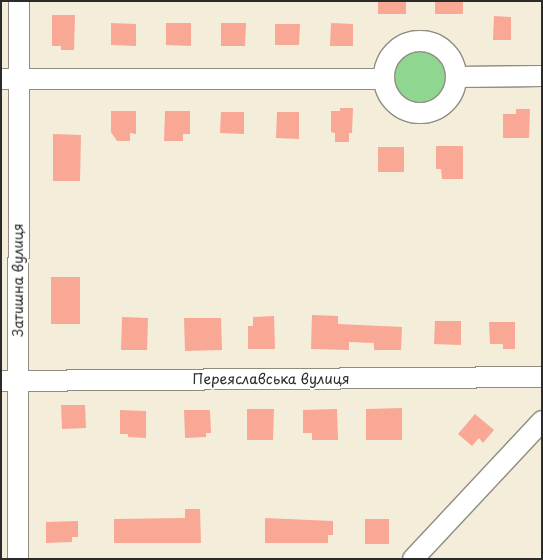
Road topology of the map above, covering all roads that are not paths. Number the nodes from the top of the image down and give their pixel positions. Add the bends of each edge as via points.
1 (19, 1) edge
2 (542, 76) edge
3 (457, 77) junction
4 (10, 79) edge
5 (384, 79) junction
6 (542, 377) edge
7 (9, 381) edge
8 (542, 421) edge
9 (18, 559) edge
10 (413, 559) edge

1 - 4 street, Затишна вулиця
2 - 3 street
3 - 5 street via 448,100 427,113 415,113 393,102
3 - 5 street via 450,55 442,47 419,40 397,48 385,68
4 - 5 street
4 - 7 street, Затишна вулиця
6 - 7 street, Переяславська вулиця
7 - 9 street, Затишна вулиця
8 - 10 street

